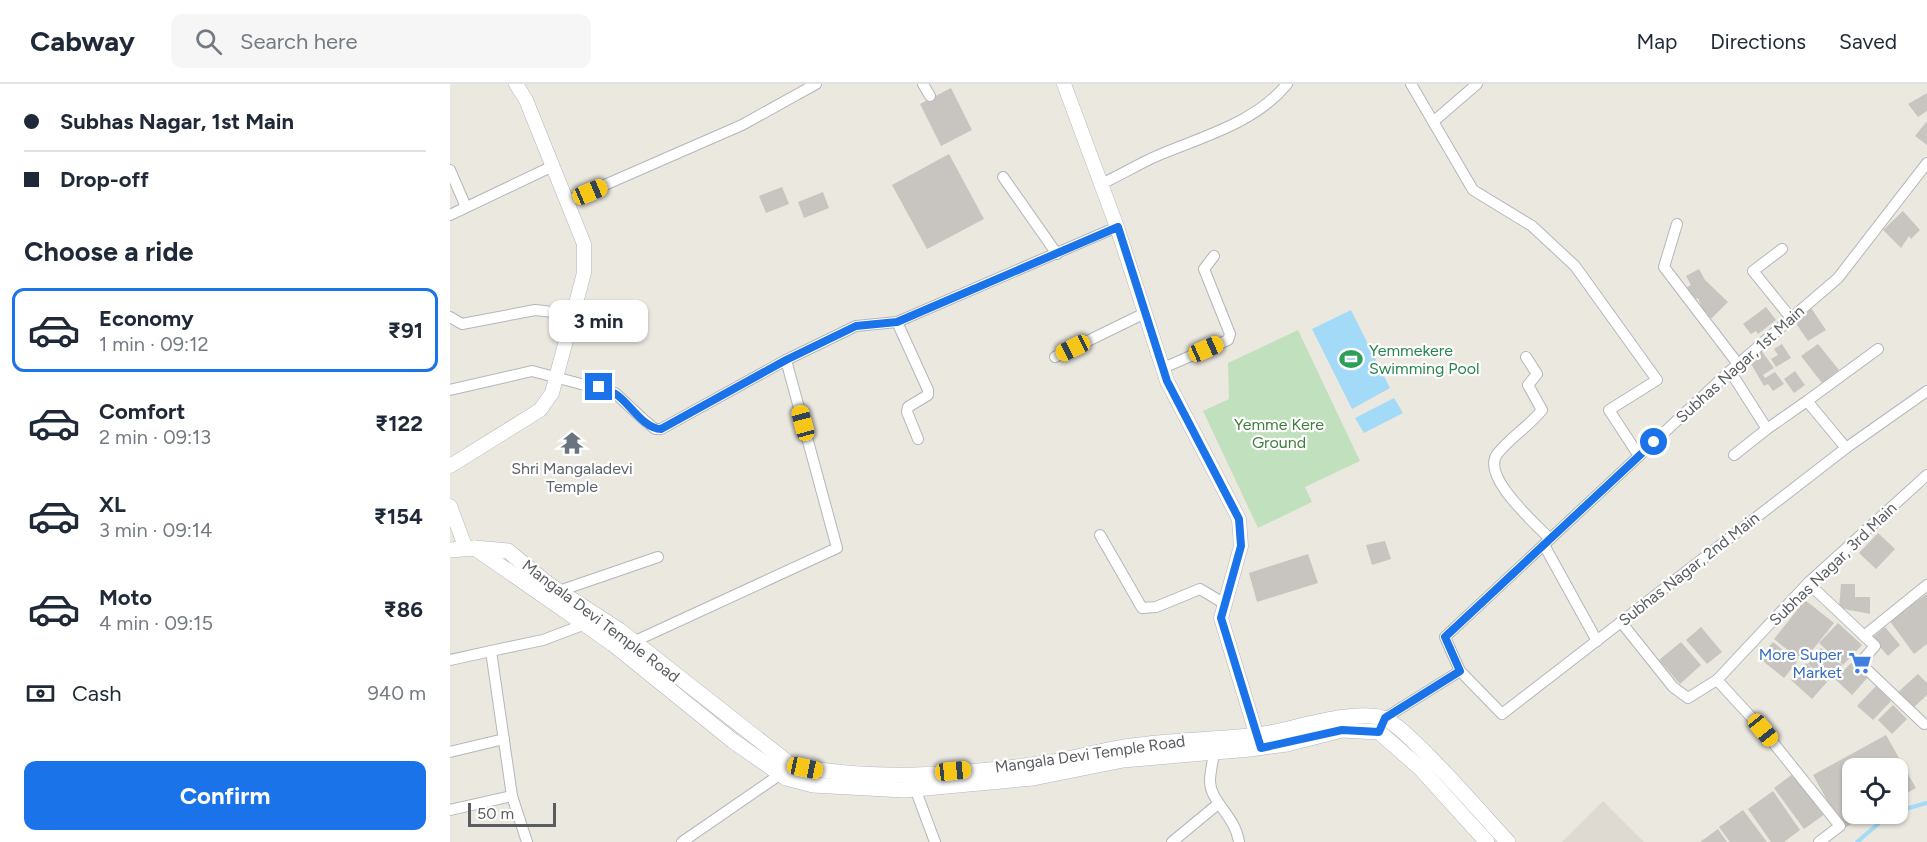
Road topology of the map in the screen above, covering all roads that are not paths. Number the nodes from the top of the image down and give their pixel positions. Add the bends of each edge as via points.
1 (516, 84) edge
2 (816, 84) edge
3 (923, 84) edge
4 (1064, 84) edge
5 (1287, 84) edge
6 (1411, 84) edge
7 (1477, 84) edge
8 (930, 96) dead end
9 (1433, 122) junction
10 (1927, 162) edge
11 (553, 166) junction
12 (450, 170) edge
13 (1003, 177) dead end
14 (1101, 184) junction
15 (568, 201) junction
16 (466, 207) junction
17 (450, 214) edge
18 (1677, 224) dead end
19 (1118, 227) junction
20 (1782, 249) dead end
21 (1057, 254) junction
22 (1214, 256) dead end
23 (1145, 313) junction
24 (571, 314) junction
25 (450, 317) edge
26 (1791, 318) junction
27 (897, 322) junction
28 (1878, 349) dead end
29 (1055, 357) dead end
30 (1526, 357) dead end
31 (786, 360) junction
32 (1163, 368) junction
33 (1734, 368) junction
34 (556, 378) junction
35 (450, 390) edge
36 (1927, 391) edge
37 (1807, 401) junction
38 (1767, 429) junction
39 (918, 439) dead end
40 (1846, 448) junction
41 (1734, 455) dead end
42 (1639, 456) junction
43 (450, 466) edge
44 (1927, 475) edge
45 (450, 506) edge
46 (1100, 535) dead end
47 (1547, 542) junction
48 (471, 548) junction
49 (450, 550) edge
50 (658, 557) dead end
51 (1808, 583) junction
52 (1927, 585) edge
53 (559, 591) junction
54 (1225, 604) junction
55 (598, 617) junction
56 (1621, 622) junction
57 (584, 626) junction
58 (1864, 636) junction
59 (1597, 640) junction
60 (633, 642) junction
61 (491, 651) junction
62 (450, 660) edge
63 (1460, 671) junction
64 (1717, 680) junction
65 (1924, 724) dead end
66 (1382, 725) junction
67 (504, 739) junction
68 (1258, 741) junction
69 (450, 752) edge
70 (1214, 752) junction
71 (786, 771) junction
72 (912, 782) junction
73 (512, 796) junction
74 (1218, 804) junction
75 (450, 810) edge
76 (527, 842) edge
77 (682, 842) edge
78 (935, 842) edge
79 (1172, 842) edge
80 (1239, 842) edge
81 (1487, 842) edge
82 (1508, 842) edge
83 (1819, 842) edge

1 - 11 street
2 - 15 street via 742,125
3 - 8 street
4 - 14 street
5 - 14 street via 1276,98 1233,126 1157,156
6 - 9 street
7 - 9 street
9 - 42 street via 1473,189 1532,226 1575,266 1657,380 1610,410
10 - 26 street, Subhas Nagar, 1st Main via 1838,278
11 - 15 street
11 - 16 street
12 - 16 street
13 - 21 street
14 - 19 street
15 - 24 street via 585,244 584,273
16 - 17 street
18 - 33 street via 1664,267
19 - 21 street
19 - 23 street
20 - 26 street via 1753,271
21 - 27 street
22 - 32 street via 1204,269 1230,334 1228,340
23 - 29 street
23 - 32 street
24 - 25 street via 535,310 462,324
24 - 34 street
26 - 33 street, Subhas Nagar, 1st Main
27 - 31 street via 856,326
27 - 39 street via 928,390 928,395 907,411
28 - 37 street
30 - 47 street via 1537,374 1528,385 1542,411 1497,454 1493,468 1499,483
31 - 34 street via 661,429 655,429 615,393
31 - 60 street via 837,548
32 - 54 street via 1239,519 1241,546
33 - 38 street
33 - 42 street, Subhas Nagar, 1st Main
34 - 35 street via 532,371
34 - 43 street via 552,393 540,410
36 - 40 street, Subhas Nagar, 2nd Main
37 - 38 street
37 - 40 street
38 - 41 street
40 - 56 street, Subhas Nagar, 2nd Main
42 - 47 street, Subhas Nagar, 1st Main
44 - 51 street, Subhas Nagar, 3rd Main
45 - 48 street
46 - 54 street via 1142,608 1156,607 1200,589
47 - 59 street
47 - 63 street, Subhas Nagar, 1st Main via 1445,637
48 - 49 main road, Mangala Devi Temple Road
48 - 53 main road, Mangala Devi Temple Road via 508,551
48 - 57 main road, Mangala Devi Temple Road
50 - 53 street
51 - 58 street
51 - 64 street, Subhas Nagar, 3rd Main
52 - 58 street
53 - 55 main road, Mangala Devi Temple Road
54 - 68 street via 1221,618
55 - 57 street
55 - 60 main road, Mangala Devi Temple Road
56 - 59 street, Subhas Nagar, 2nd Main
56 - 64 street, Subhas Nagar, 3rd Main via 1673,687 1688,698
57 - 61 street
57 - 71 main road, Mangala Devi Temple Road
58 - 65 street via 1875,646 1860,663
59 - 63 street, Subhas Nagar, 2nd Main via 1502,714
60 - 71 main road, Mangala Devi Temple Road
61 - 62 street
61 - 67 street
63 - 66 street
64 - 83 street via 1840,826
66 - 68 main road, Mangala Devi Temple Road via 1348,716
66 - 81 main road
66 - 82 main road via 1426,754
67 - 69 street
67 - 73 street
68 - 70 main road, Mangala Devi Temple Road
68 - 72 main road, Mangala Devi Temple Road via 1129,746 1039,764
70 - 72 main road, Mangala Devi Temple Road via 1123,760 1033,778
70 - 74 street via 1210,782
71 - 72 main road, Mangala Devi Temple Road
71 - 77 street
72 - 78 street
73 - 75 street
73 - 76 street
74 - 79 street
74 - 80 street via 1237,828

